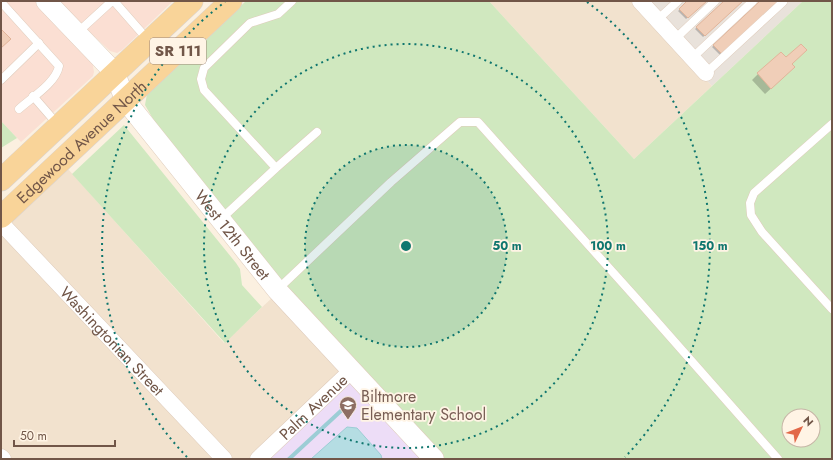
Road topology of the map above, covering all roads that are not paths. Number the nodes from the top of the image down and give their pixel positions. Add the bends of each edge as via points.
1 (46, 1) edge
2 (113, 1) edge
3 (231, 1) edge
4 (292, 1) edge
5 (640, 1) edge
6 (678, 1) edge
7 (715, 1) edge
8 (753, 1) edge
9 (1, 2) edge
10 (784, 2) dead end
11 (187, 3) edge
12 (657, 20) junction
13 (77, 33) junction
14 (675, 39) junction
15 (149, 42) junction
16 (39, 43) junction
17 (692, 58) junction
18 (116, 73) junction
19 (706, 73) joint
20 (1, 80) edge
21 (33, 96) junction
22 (125, 100) junction
23 (19, 109) dead end
24 (832, 124) edge
25 (59, 126) junction
26 (317, 132) dead end
27 (276, 168) junction
28 (1, 180) edge
29 (1, 217) edge
30 (220, 220) junction
31 (1, 223) edge
32 (277, 290) junction
33 (832, 309) edge
34 (351, 371) junction
35 (224, 459) edge
36 (258, 459) edge
37 (434, 459) edge
38 (778, 459) edge

1 - 13 street, West 12th Street
2 - 13 lane
2 - 15 lane
3 - 22 main road, Edgewood Avenue North / SR 111
4 - 27 lane via 278,14 250,23 204,68 201,79 204,90
5 - 12 street
6 - 12 lane
7 - 14 lane
8 - 17 lane
9 - 16 lane
10 - 19 lane
11 - 15 main road, Edgewood Avenue North / SR 111
12 - 14 street
13 - 18 street, West 12th Street
14 - 17 street
15 - 18 main road, Edgewood Avenue North / SR 111
16 - 20 lane
16 - 21 lane via 59,66 58,72 49,83
17 - 19 street
18 - 22 street, West 12th Street
18 - 25 main road, Edgewood Avenue North / SR 111
21 - 23 lane
21 - 25 lane
22 - 29 main road, Edgewood Avenue North / SR 111
22 - 30 street, West 12th Street
24 - 33 lane via 754,193 750,203 751,215 762,232
25 - 28 main road, Edgewood Avenue North / SR 111
26 - 27 lane
27 - 30 lane
30 - 32 street, West 12th Street
31 - 35 street, Washingtonian Street
32 - 34 street, West 12th Street
32 - 38 lane via 391,182 460,122 478,122
34 - 36 street, Palm Avenue
34 - 37 street, West 12th Street

